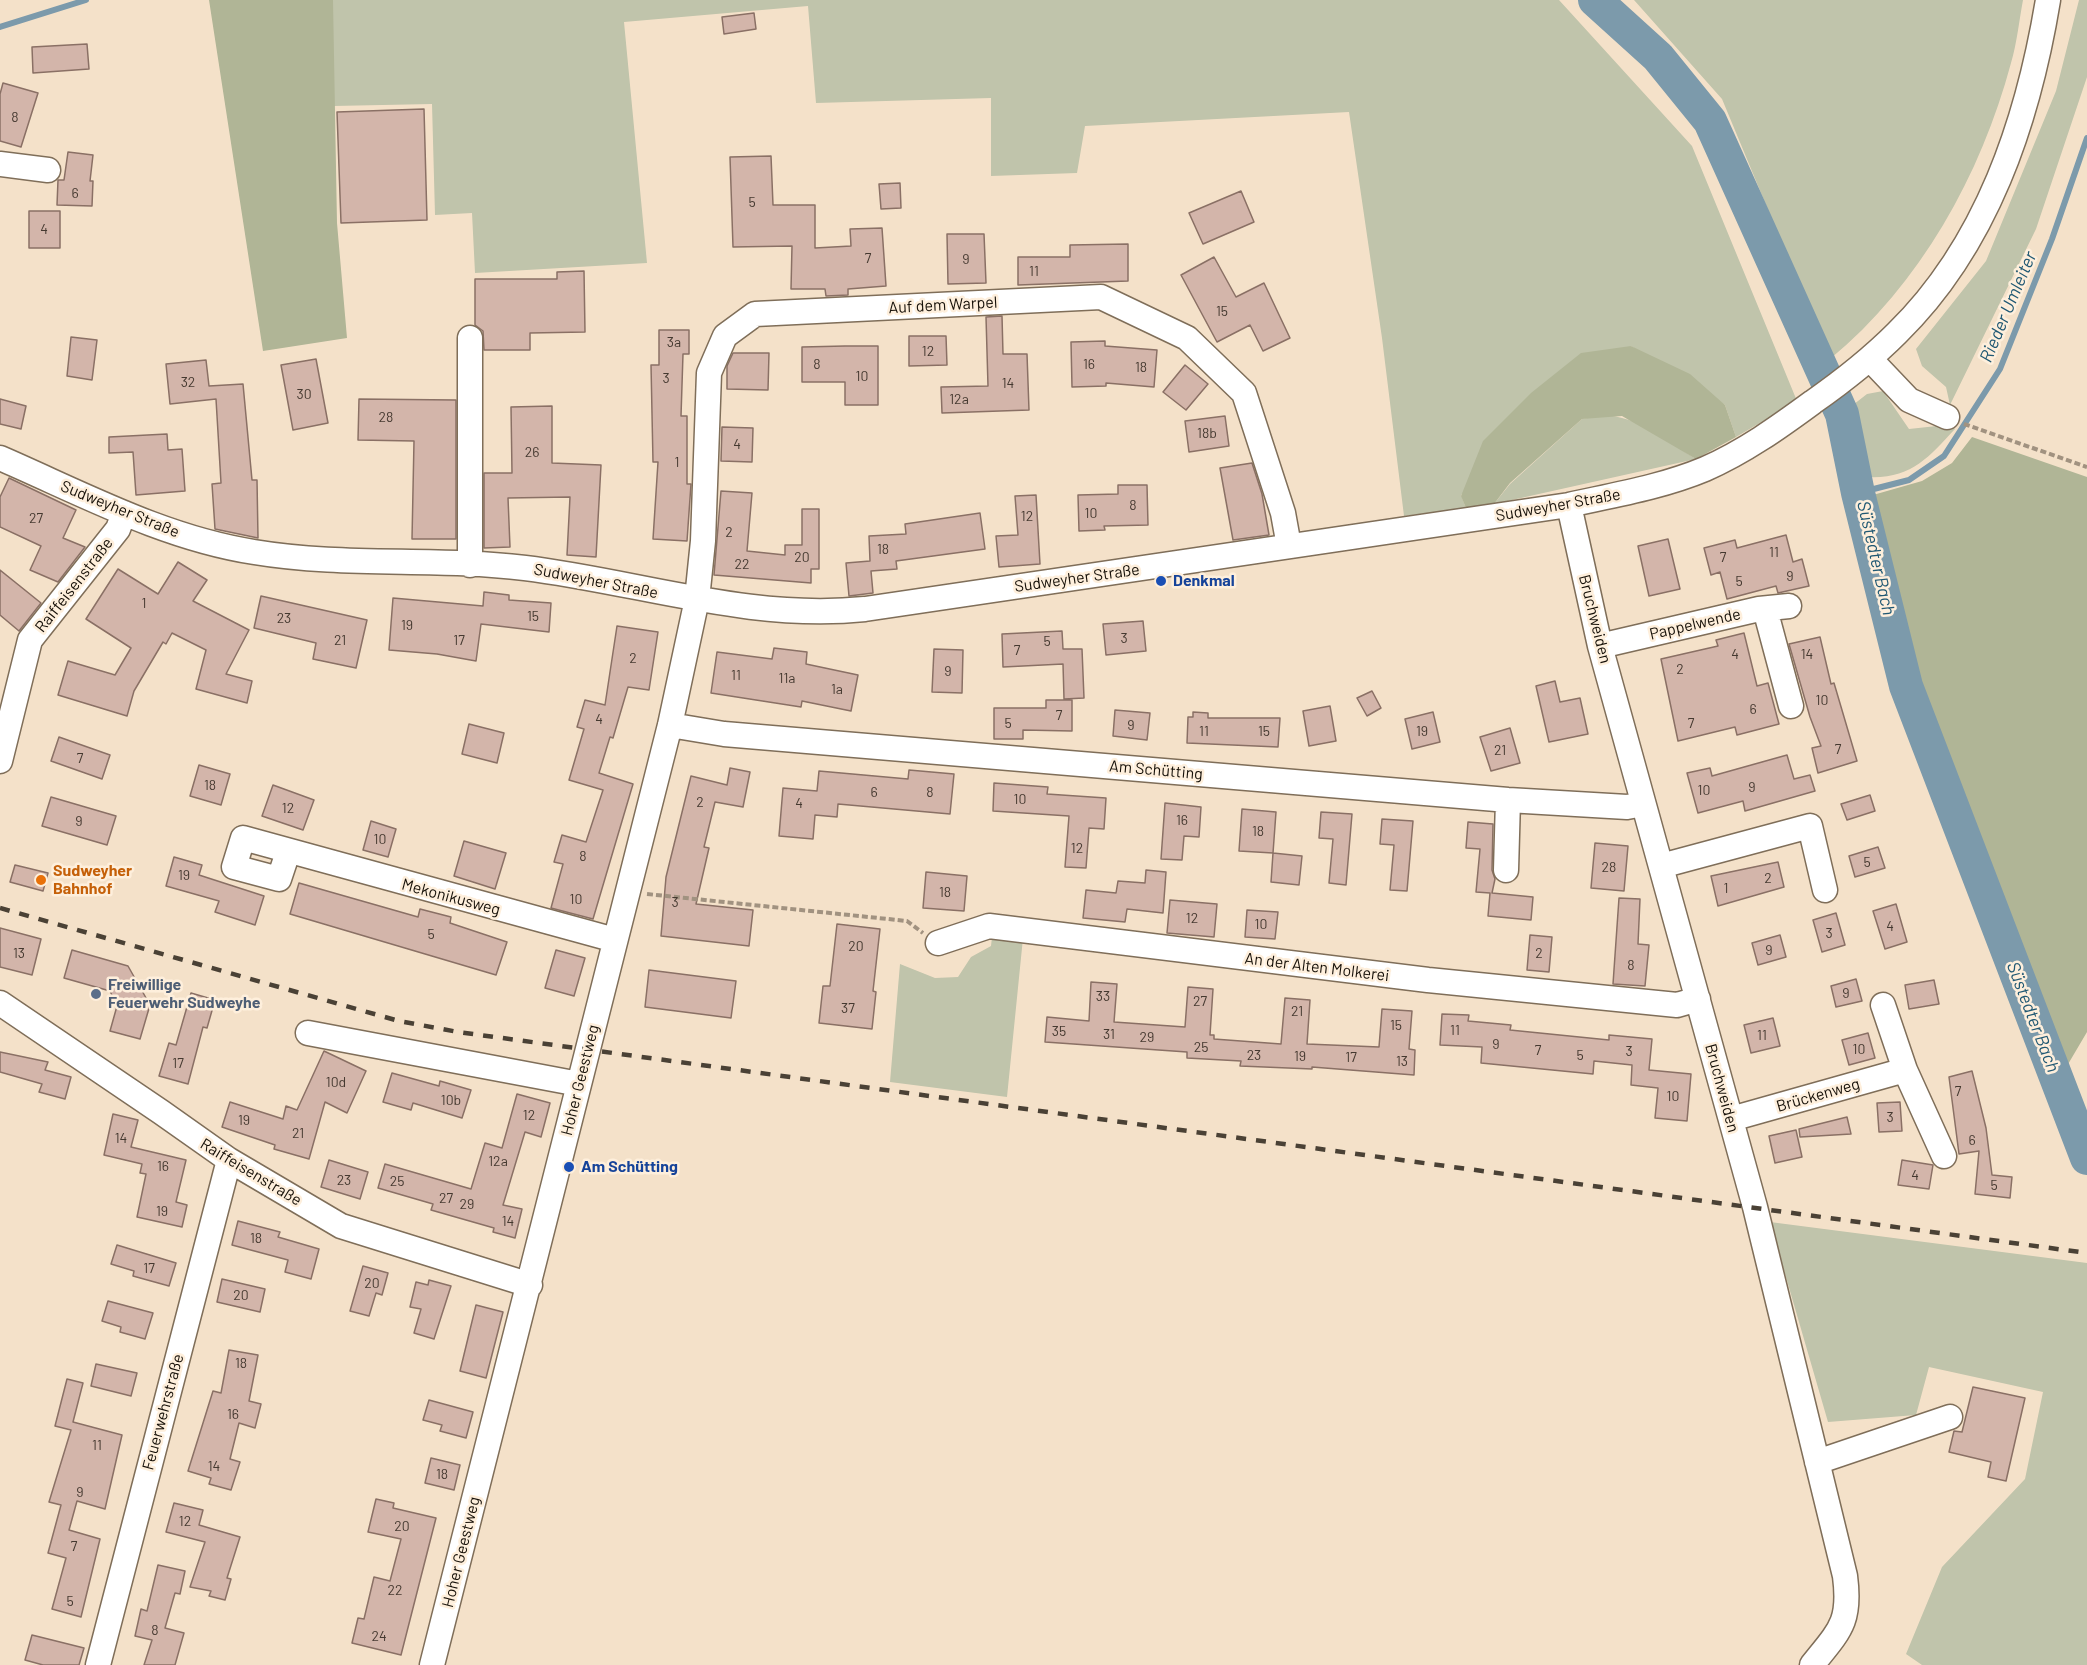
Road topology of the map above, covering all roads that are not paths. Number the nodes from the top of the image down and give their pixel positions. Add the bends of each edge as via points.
1 (2048, 0) edge
2 (0, 164) edge
3 (48, 170) dead end
4 (470, 338) dead end
5 (1865, 364) junction
6 (1947, 417) dead end
7 (0, 458) edge
8 (1569, 505) junction
9 (124, 513) junction
10 (1289, 546) junction
11 (470, 565) junction
12 (697, 599) junction
13 (1789, 606) dead end
14 (1765, 609) junction
15 (1600, 646) junction
16 (1791, 706) dead end
17 (670, 725) junction
18 (1, 753) edge
19 (1508, 800) junction
20 (1643, 804) junction
21 (288, 852) dead end
22 (1661, 866) junction
23 (1506, 870) dead end
24 (1825, 890) dead end
25 (615, 940) junction
26 (938, 943) road end
27 (1698, 999) junction
28 (0, 1003) edge
29 (1883, 1005) dead end
30 (308, 1033) dead end
31 (1905, 1070) junction
32 (579, 1084) junction
33 (1731, 1119) junction
34 (1944, 1156) dead end
35 (229, 1160) junction
36 (530, 1284) junction
37 (1950, 1417) dead end
38 (1817, 1462) junction
39 (98, 1665) edge
40 (432, 1665) edge
41 (1812, 1665) edge

1 - 5 street, Sudweyher Straße via 2024,113 1977,224 1956,260 1927,297 1899,332
2 - 3 street
4 - 11 street
5 - 6 street via 1909,400
5 - 8 street, Sudweyher Straße via 1781,426 1704,469
7 - 9 street, Sudweyher Straße
8 - 10 street, Sudweyher Straße
8 - 15 street, Bruchweiden
9 - 11 street, Sudweyher Straße via 186,536 254,552 331,560
9 - 18 street, Raiffeisenstraße via 118,529 30,640
10 - 12 street, Sudweyher Straße via 832,613
10 - 12 street, Auf dem Warpel via 1283,513 1244,393 1187,338 1101,297 754,314 726,336 709,373
11 - 12 street, Sudweyher Straße via 533,569
12 - 17 street, Hoher Geestweg
13 - 14 street, Pappelwende
14 - 15 street, Pappelwende
14 - 16 street
15 - 20 street, Bruchweiden
17 - 19 street, Am Schütting via 724,734
17 - 25 street, Hoher Geestweg
19 - 20 street, Am Schütting via 1627,807
19 - 23 street
20 - 22 street, Bruchweiden
21 - 25 street, Mekonikusweg
22 - 24 street via 1810,826
22 - 27 street, Bruchweiden
25 - 32 street, Hoher Geestweg
26 - 27 street, An der Alten Molkerei via 989,926 1428,980 1677,1005
27 - 33 street, Bruchweiden
28 - 35 street, Raiffeisenstraße
29 - 31 street
30 - 32 street
31 - 33 street, Brückenweg
31 - 34 street
32 - 36 street, Hoher Geestweg
33 - 38 street, Bruchweiden
35 - 36 street, Raiffeisenstraße via 341,1226
35 - 39 street, Feuerwehrstraße
36 - 40 street, Hoher Geestweg
37 - 38 street
38 - 41 street, Bruchweiden via 1848,1603 1842,1627

